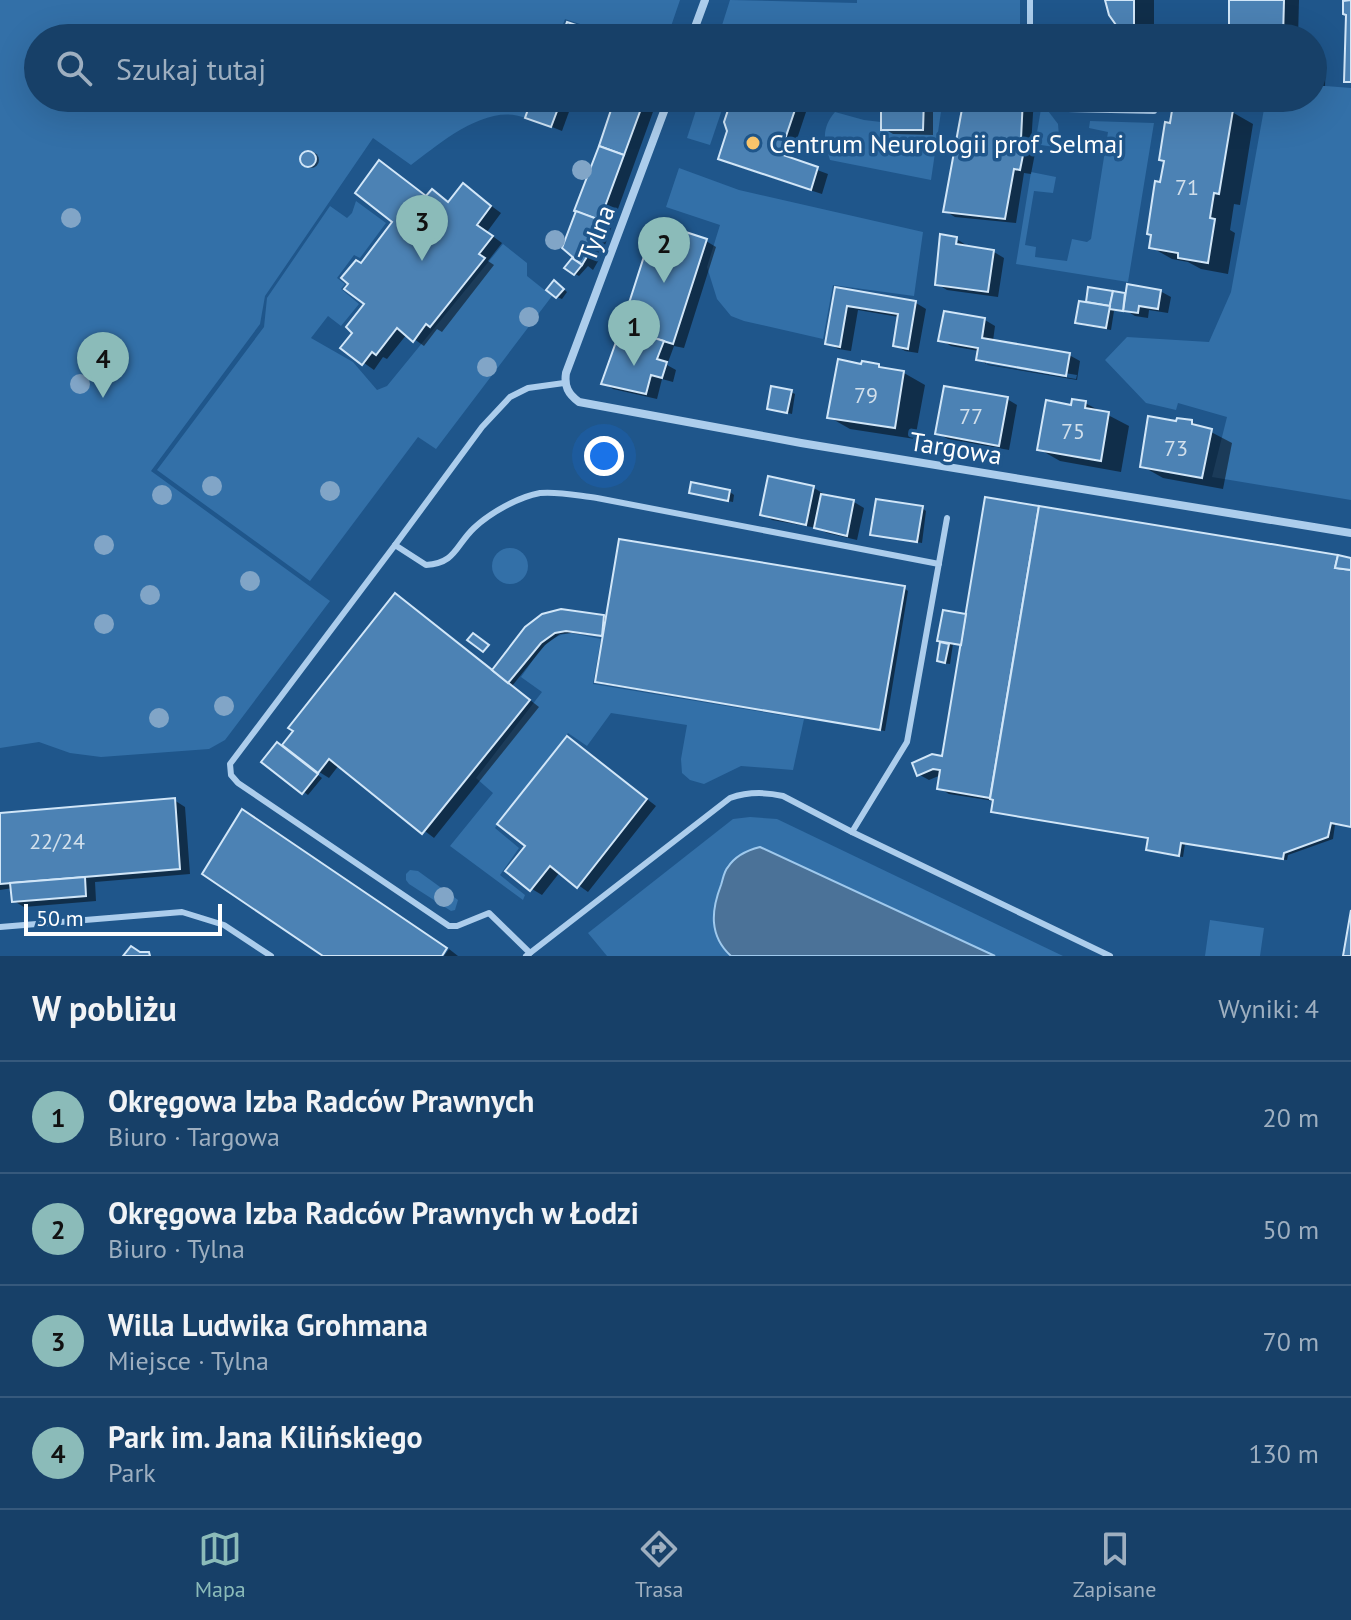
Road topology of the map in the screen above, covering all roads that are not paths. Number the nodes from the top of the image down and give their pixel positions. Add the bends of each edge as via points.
1 (705, 0) edge
2 (1030, 0) edge
3 (696, 24) edge
4 (1030, 24) edge
5 (664, 112) edge
6 (564, 383) junction
7 (947, 518) dead end
8 (1351, 533) edge
9 (395, 545) junction
10 (939, 564) junction
11 (852, 832) junction
12 (0, 927) edge
13 (528, 954) edge
14 (271, 956) edge
15 (1110, 956) edge

1 - 3 street
2 - 4 lane
5 - 6 street, Tylna
6 - 8 street, Targowa via 571,396 588,404
6 - 9 lane via 528,388 510,397
7 - 10 lane
9 - 10 lane via 426,565 444,562 485,520 525,498 554,493
9 - 13 lane via 230,764 231,775 449,926 489,913
10 - 11 lane via 907,742
11 - 13 lane via 783,796 730,798
11 - 15 lane
12 - 14 lane via 182,912 224,925

